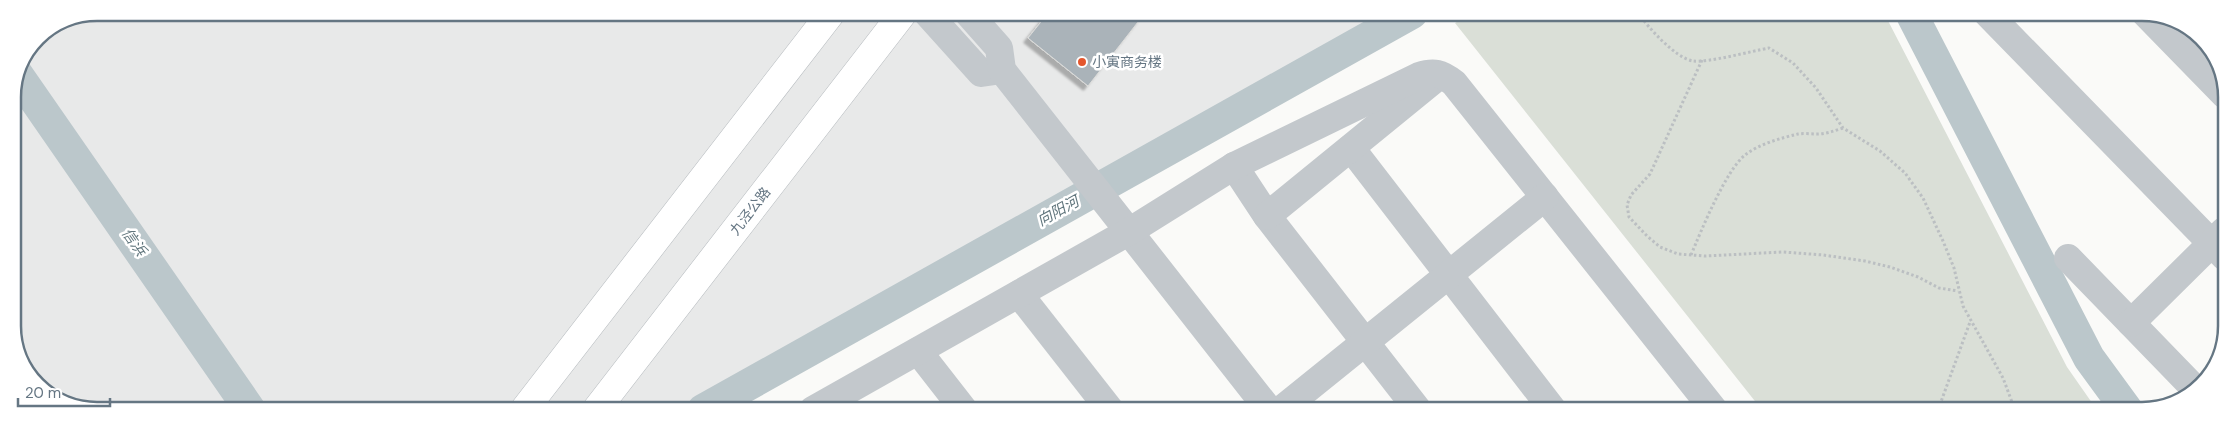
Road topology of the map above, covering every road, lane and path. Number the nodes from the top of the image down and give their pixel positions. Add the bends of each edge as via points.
1 (825, 21) edge
2 (898, 21) edge
3 (934, 21) edge
4 (975, 21) edge
5 (1645, 21) edge
6 (1995, 21) edge
7 (2154, 22) edge
8 (1702, 60) junction
9 (1002, 70) junction
10 (1442, 74) junction
11 (2217, 87) edge
12 (1843, 128) junction
13 (1351, 148) junction
14 (1234, 166) junction
15 (1545, 198) junction
16 (1267, 216) junction
17 (1130, 231) junction
18 (2218, 240) edge
19 (2218, 246) edge
20 (1691, 255) junction
21 (2068, 258) dead end
22 (1448, 275) junction
23 (1958, 290) junction
24 (1019, 294) junction
25 (1970, 321) junction
26 (2131, 323) junction
27 (1365, 342) junction
28 (918, 351) junction
29 (2190, 384) edge
30 (530, 402) edge
31 (602, 402) edge
32 (832, 402) edge
33 (958, 402) edge
34 (1104, 402) edge
35 (1263, 402) edge
36 (1291, 402) edge
37 (1412, 402) edge
38 (1546, 402) edge
39 (1708, 402) edge
40 (1941, 402) edge
41 (2012, 402) edge

1 - 30 main road
2 - 31 main road, 九泾公路
3 - 9 lane via 981,73
4 - 9 lane via 999,48
5 - 8 path via 1665,43 1686,59
6 - 18 lane
7 - 11 lane
8 - 12 path via 1769,48 1793,63 1816,88
8 - 20 path via 1650,174 1631,195 1627,205 1629,217 1660,247
9 - 17 lane
10 - 13 lane
10 - 14 lane via 1431,72 1419,76
10 - 15 lane via 1454,83
12 - 20 path via 1831,133 1800,134 1758,147 1744,155 1711,210
12 - 23 path via 1880,151 1904,173 1923,198 1944,240
13 - 16 lane
13 - 22 lane
14 - 16 lane
14 - 17 lane
15 - 22 lane
15 - 39 lane
16 - 27 lane
17 - 24 lane
17 - 35 lane
19 - 26 lane
20 - 23 path via 1783,252 1823,255 1890,267 1939,288
21 - 26 lane
22 - 27 lane
22 - 38 lane
23 - 25 path
24 - 28 lane
24 - 34 lane
25 - 40 path
25 - 41 path via 2003,378
26 - 29 lane
27 - 36 lane
27 - 37 lane
28 - 32 lane
28 - 33 lane

